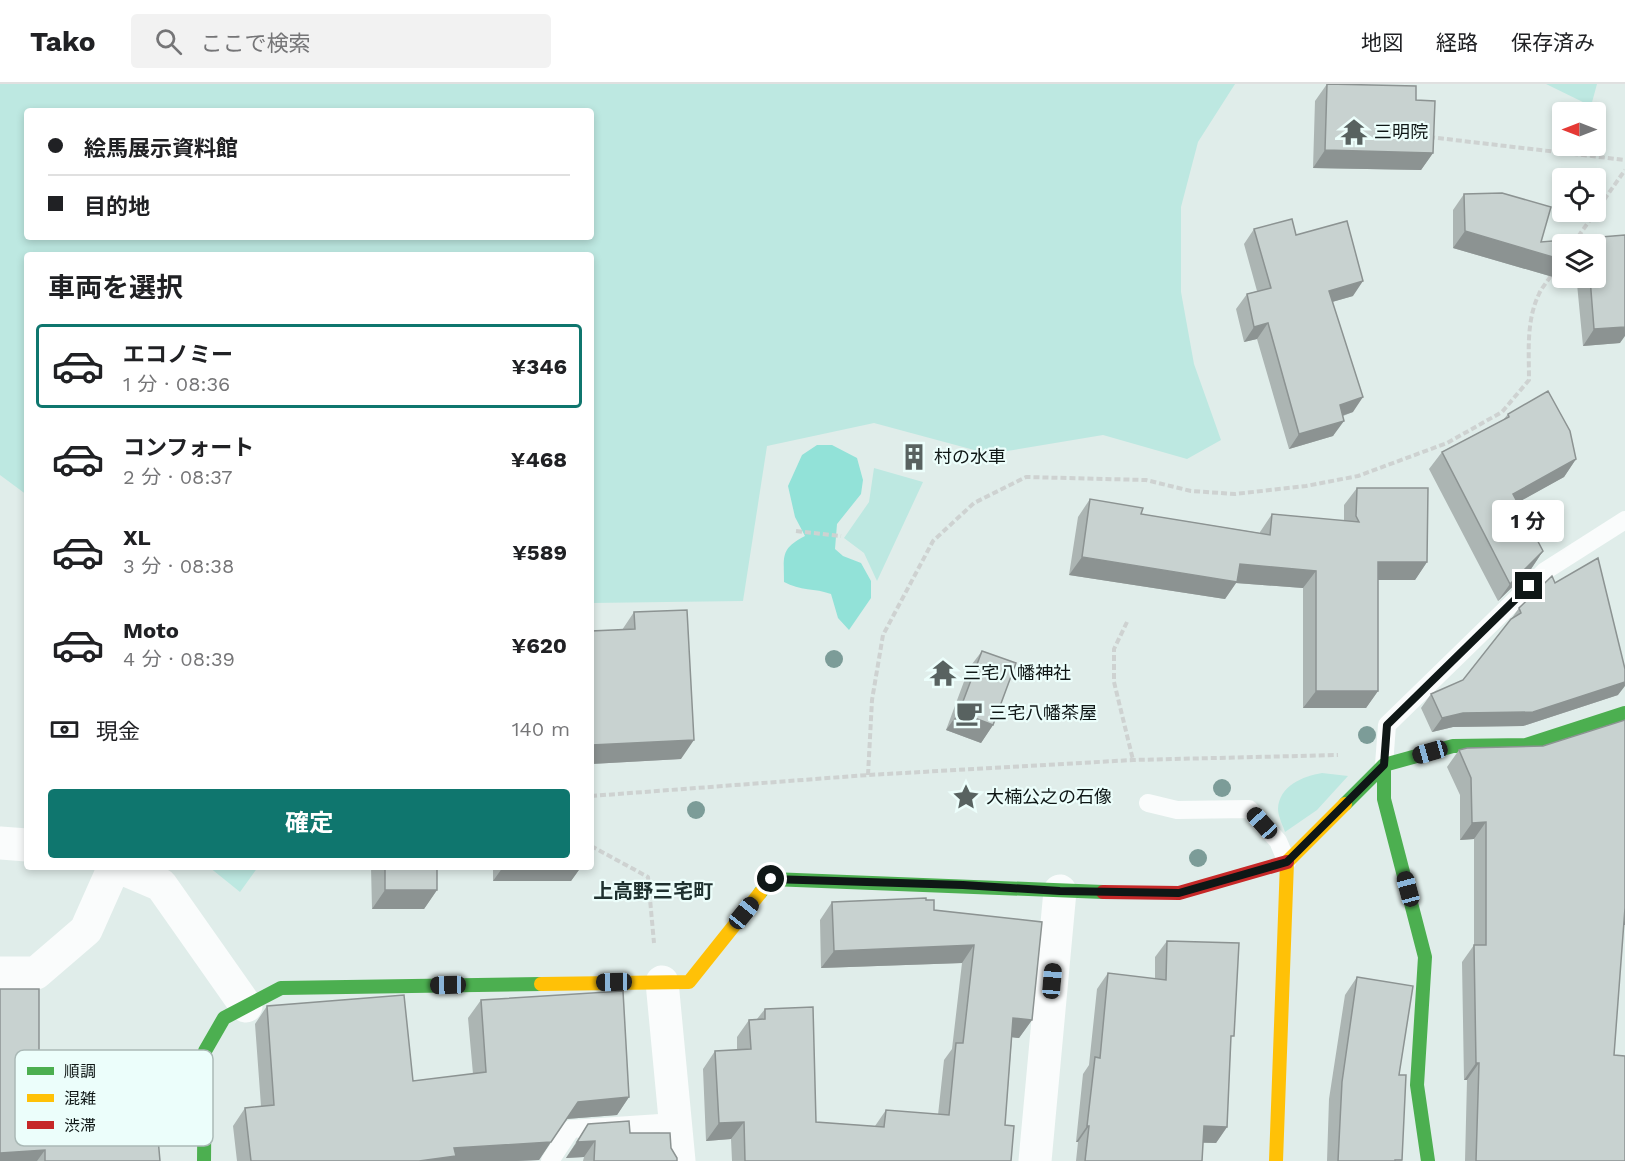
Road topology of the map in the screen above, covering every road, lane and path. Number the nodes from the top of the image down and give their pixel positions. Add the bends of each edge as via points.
1 (1422, 136) edge
2 (1625, 160) edge
3 (1625, 170) edge
4 (1580, 234) edge
5 (1552, 275) edge
6 (1625, 520) edge
7 (796, 531) dead end
8 (840, 536) dead end
9 (1127, 622) dead end
10 (1625, 713) edge
11 (1342, 755) dead end
12 (1133, 760) junction
13 (1384, 765) junction
14 (868, 775) junction
15 (594, 796) edge
16 (1148, 803) dead end
17 (0, 843) edge
18 (24, 845) edge
19 (594, 848) edge
20 (1287, 862) junction
21 (116, 870) edge
22 (124, 870) edge
23 (1060, 891) junction
24 (655, 949) dead end
25 (0, 973) edge
26 (662, 982) junction
27 (246, 1006) junction
28 (206, 1050) edge
29 (675, 1122) junction
30 (204, 1146) edge
31 (204, 1161) edge
32 (550, 1161) edge
33 (678, 1161) edge
34 (1035, 1161) edge
35 (1276, 1161) edge
36 (1428, 1161) edge

1 - 2 path
3 - 4 path
5 - 14 path via 1539,294 1531,319 1529,380 1502,412 1448,443 1358,476 1306,486 1235,494 1146,480 1026,477 974,503 933,541 883,635 872,700
6 - 13 lane via 1545,571 1387,725
7 - 8 path
9 - 12 path via 1114,649 1114,682
10 - 13 street via 1526,745 1453,746
11 - 12 path
12 - 14 path
13 - 20 street
13 - 36 street via 1384,799 1425,957 1417,1085
14 - 15 path
16 - 20 lane via 1177,810 1249,809 1278,841
17 - 18 street
19 - 24 path via 648,877
20 - 23 street via 1179,893
20 - 35 street
21 - 25 street via 86,930 36,973
22 - 27 street via 161,885
23 - 26 street via 771,879 689,982
23 - 34 street
26 - 27 street via 281,988
26 - 29 street
27 - 28 street via 224,1018
29 - 32 lane via 571,1129
29 - 33 street
30 - 31 street

